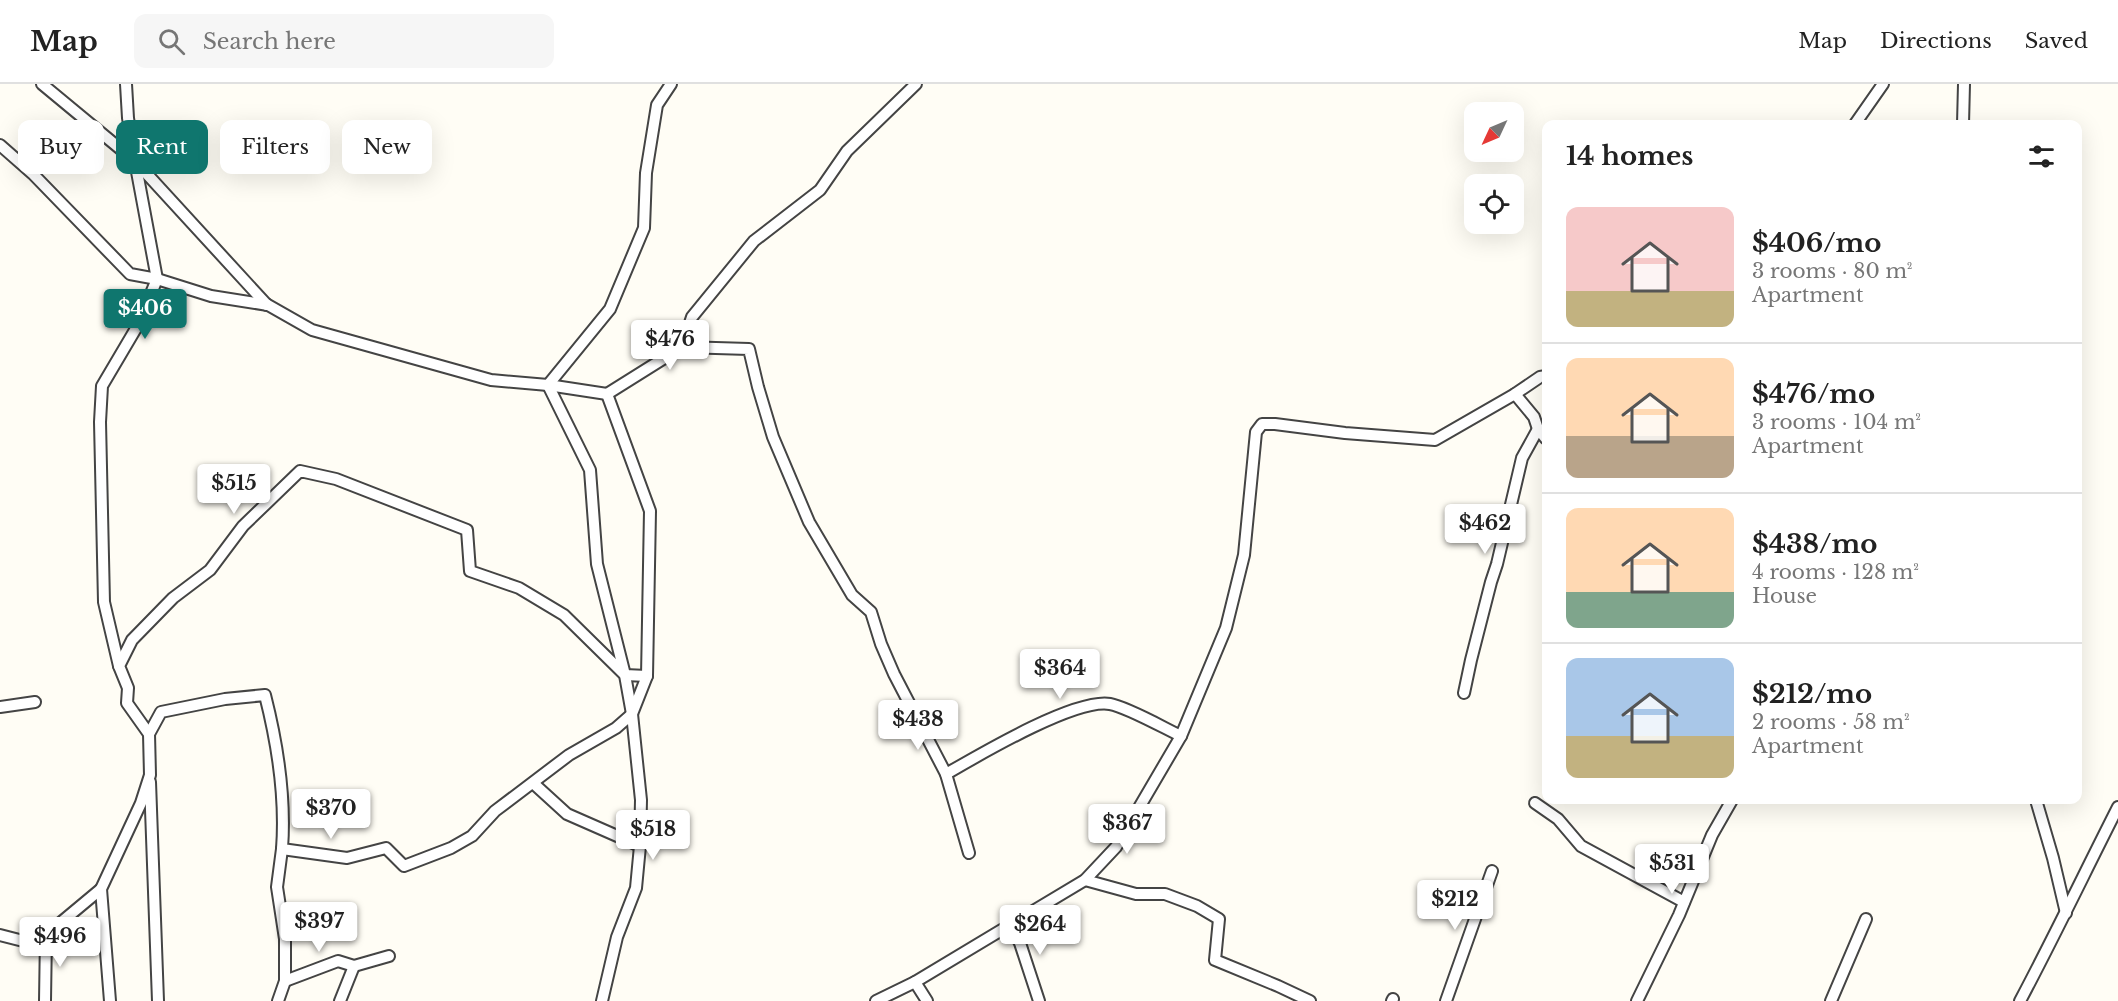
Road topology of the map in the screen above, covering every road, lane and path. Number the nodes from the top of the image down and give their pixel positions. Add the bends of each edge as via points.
1 (42, 84) edge
2 (126, 84) edge
3 (671, 84) edge
4 (916, 84) edge
5 (1883, 84) edge
6 (1964, 84) edge
7 (128, 120) edge
8 (1858, 120) edge
9 (1963, 120) edge
10 (116, 144) edge
11 (0, 145) edge
12 (138, 174) edge
13 (148, 174) edge
14 (157, 279) junction
15 (267, 305) junction
16 (682, 347) junction
17 (1542, 377) edge
18 (548, 385) junction
19 (607, 394) junction
20 (1515, 394) junction
21 (1538, 429) junction
22 (1542, 434) edge
23 (119, 666) junction
24 (625, 675) junction
25 (647, 676) junction
26 (1464, 693) dead end
27 (35, 702) dead end
28 (0, 707) edge
29 (632, 714) junction
30 (149, 734) junction
31 (1181, 736) junction
32 (946, 774) junction
33 (150, 775) junction
34 (533, 783) junction
35 (1535, 802) dead end
36 (1730, 804) edge
37 (2037, 804) edge
38 (2118, 807) edge
39 (640, 846) junction
40 (282, 849) junction
41 (969, 853) dead end
42 (1491, 871) dead end
43 (1085, 880) junction
44 (101, 889) junction
45 (1684, 902) junction
46 (2066, 913) junction
47 (1866, 919) dead end
48 (1010, 925) junction
49 (46, 934) junction
50 (0, 935) edge
51 (389, 956) dead end
52 (354, 966) junction
53 (285, 981) junction
54 (915, 982) junction
55 (1307, 1000) edge
56 (45, 1001) edge
57 (110, 1001) edge
58 (158, 1001) edge
59 (278, 1001) edge
60 (340, 1001) edge
61 (602, 1001) edge
62 (876, 1001) edge
63 (927, 1001) edge
64 (1040, 1001) edge
65 (1446, 1001) edge
66 (1636, 1001) edge
67 (1831, 1001) edge
68 (2020, 1001) edge

1 - 10 street
2 - 7 street
3 - 18 street via 657,105 646,173 644,228 610,309
4 - 16 street via 847,151 820,190 754,241 692,318
5 - 8 street
6 - 9 street
11 - 14 street via 130,274
12 - 14 street
13 - 15 street
14 - 15 street via 211,296
14 - 23 street via 138,325 102,386 104,602
15 - 18 street via 312,330 491,380
16 - 19 street
16 - 32 street via 749,349 773,437 808,522 852,595 871,612 894,674
17 - 20 street
18 - 19 street
18 - 24 street via 590,470 597,564
19 - 25 street via 650,511
20 - 21 street via 1534,417
20 - 31 street via 1435,440 1262,424 1256,432 1244,555 1228,618
21 - 22 street
21 - 26 street via 1522,458
23 - 24 street via 132,640 173,598 210,570 243,526 300,471 336,479 467,530 470,571 519,588 564,615
23 - 30 street via 128,688 128,703
24 - 25 street
24 - 29 street
25 - 29 street
27 - 28 street
29 - 34 street
29 - 39 street via 641,800
30 - 33 street
30 - 40 street via 161,711 265,695 282,776
31 - 32 street via 1112,704 1099,703 1013,736
31 - 43 street via 1116,847
32 - 41 street
33 - 44 street
33 - 58 street
34 - 39 street via 567,814
34 - 40 street via 495,811 472,836 404,866 386,848 347,858
35 - 45 street via 1558,819 1581,846
36 - 45 street
37 - 46 street
38 - 46 street
39 - 61 street via 636,888 616,937
40 - 53 street via 277,887 285,939
42 - 65 street
43 - 48 street
43 - 55 street via 1136,894 1165,894 1197,906 1220,919 1215,960
44 - 49 street
44 - 57 street
45 - 66 street
46 - 68 street
47 - 67 street
48 - 54 street
48 - 64 street
49 - 50 street via 35,944
49 - 56 street
51 - 52 street
52 - 53 street via 338,961
52 - 60 street
53 - 59 street
54 - 62 street
54 - 63 street

